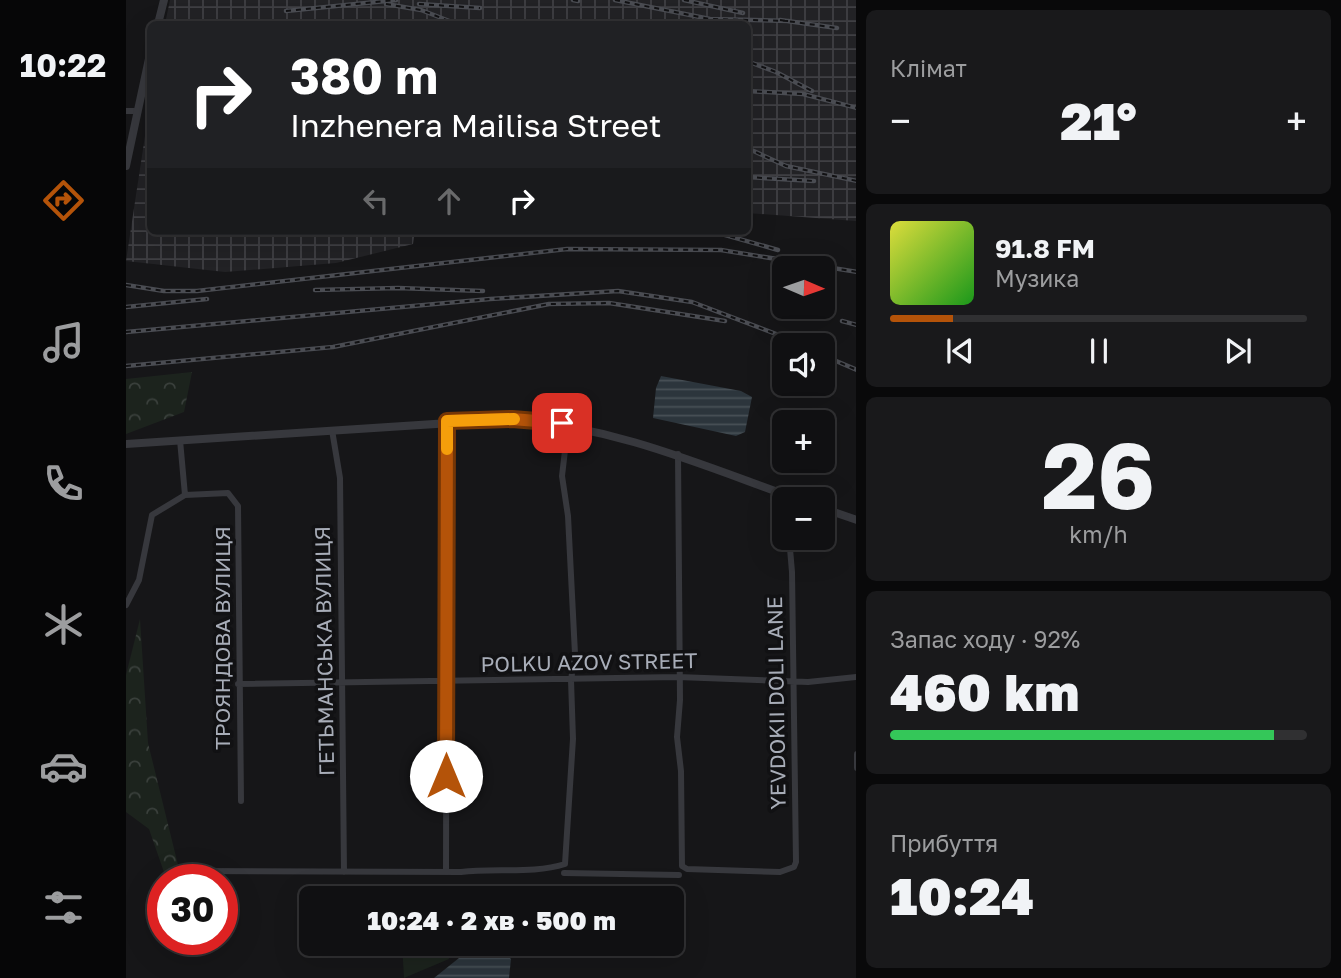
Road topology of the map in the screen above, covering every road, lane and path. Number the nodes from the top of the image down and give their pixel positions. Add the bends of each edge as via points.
1 (164, 0) edge
2 (159, 21) edge
3 (147, 68) edge
4 (126, 111) edge
5 (138, 111) junction
6 (126, 166) edge
7 (447, 421) junction
8 (568, 425) junction
9 (332, 430) junction
10 (180, 440) junction
11 (126, 444) edge
12 (678, 454) junction
13 (772, 489) edge
14 (185, 495) junction
15 (835, 513) edge
16 (856, 520) edge
17 (790, 550) edge
18 (126, 605) edge
19 (678, 677) junction
20 (856, 677) edge
21 (571, 680) junction
22 (342, 681) junction
23 (447, 681) junction
24 (793, 681) junction
25 (238, 684) junction
26 (856, 754) edge
27 (856, 768) edge
28 (241, 801) dead end
29 (238, 871) edge
30 (446, 871) junction
31 (344, 872) junction
32 (564, 873) dead end
33 (679, 875) dead end

1 - 2 street
3 - 5 street
4 - 5 street
5 - 6 street
7 - 8 street via 512,419
7 - 9 street
7 - 23 street
8 - 12 street
8 - 21 street via 562,476 574,634
9 - 10 street
9 - 22 street, ГЕТЬМАНСЬКА ВУЛИЦЯ via 340,478
10 - 11 street
10 - 14 street
12 - 13 street
12 - 19 street
14 - 18 street via 152,515 139,580
14 - 25 street, ТРОЯНДОВА ВУЛИЦЯ via 228,493 238,506
15 - 16 street
17 - 24 street, YEVDOKII DOLI LANE
19 - 21 street, POLKU AZOV STREET
19 - 24 street, POLKU AZOV STREET
19 - 24 street, YEVDOKII DOLI LANE via 682,866 697,871 780,872 793,867
20 - 24 street, POLKU AZOV STREET
21 - 23 street, POLKU AZOV STREET
21 - 30 street via 573,739 565,863 552,868
22 - 23 street, POLKU AZOV STREET
22 - 25 street, POLKU AZOV STREET
22 - 31 street, ГЕТЬМАНСЬКА ВУЛИЦЯ
23 - 30 street
25 - 28 street, ТРОЯНДОВА ВУЛИЦЯ
26 - 27 street
29 - 31 street
30 - 31 street
32 - 33 street

